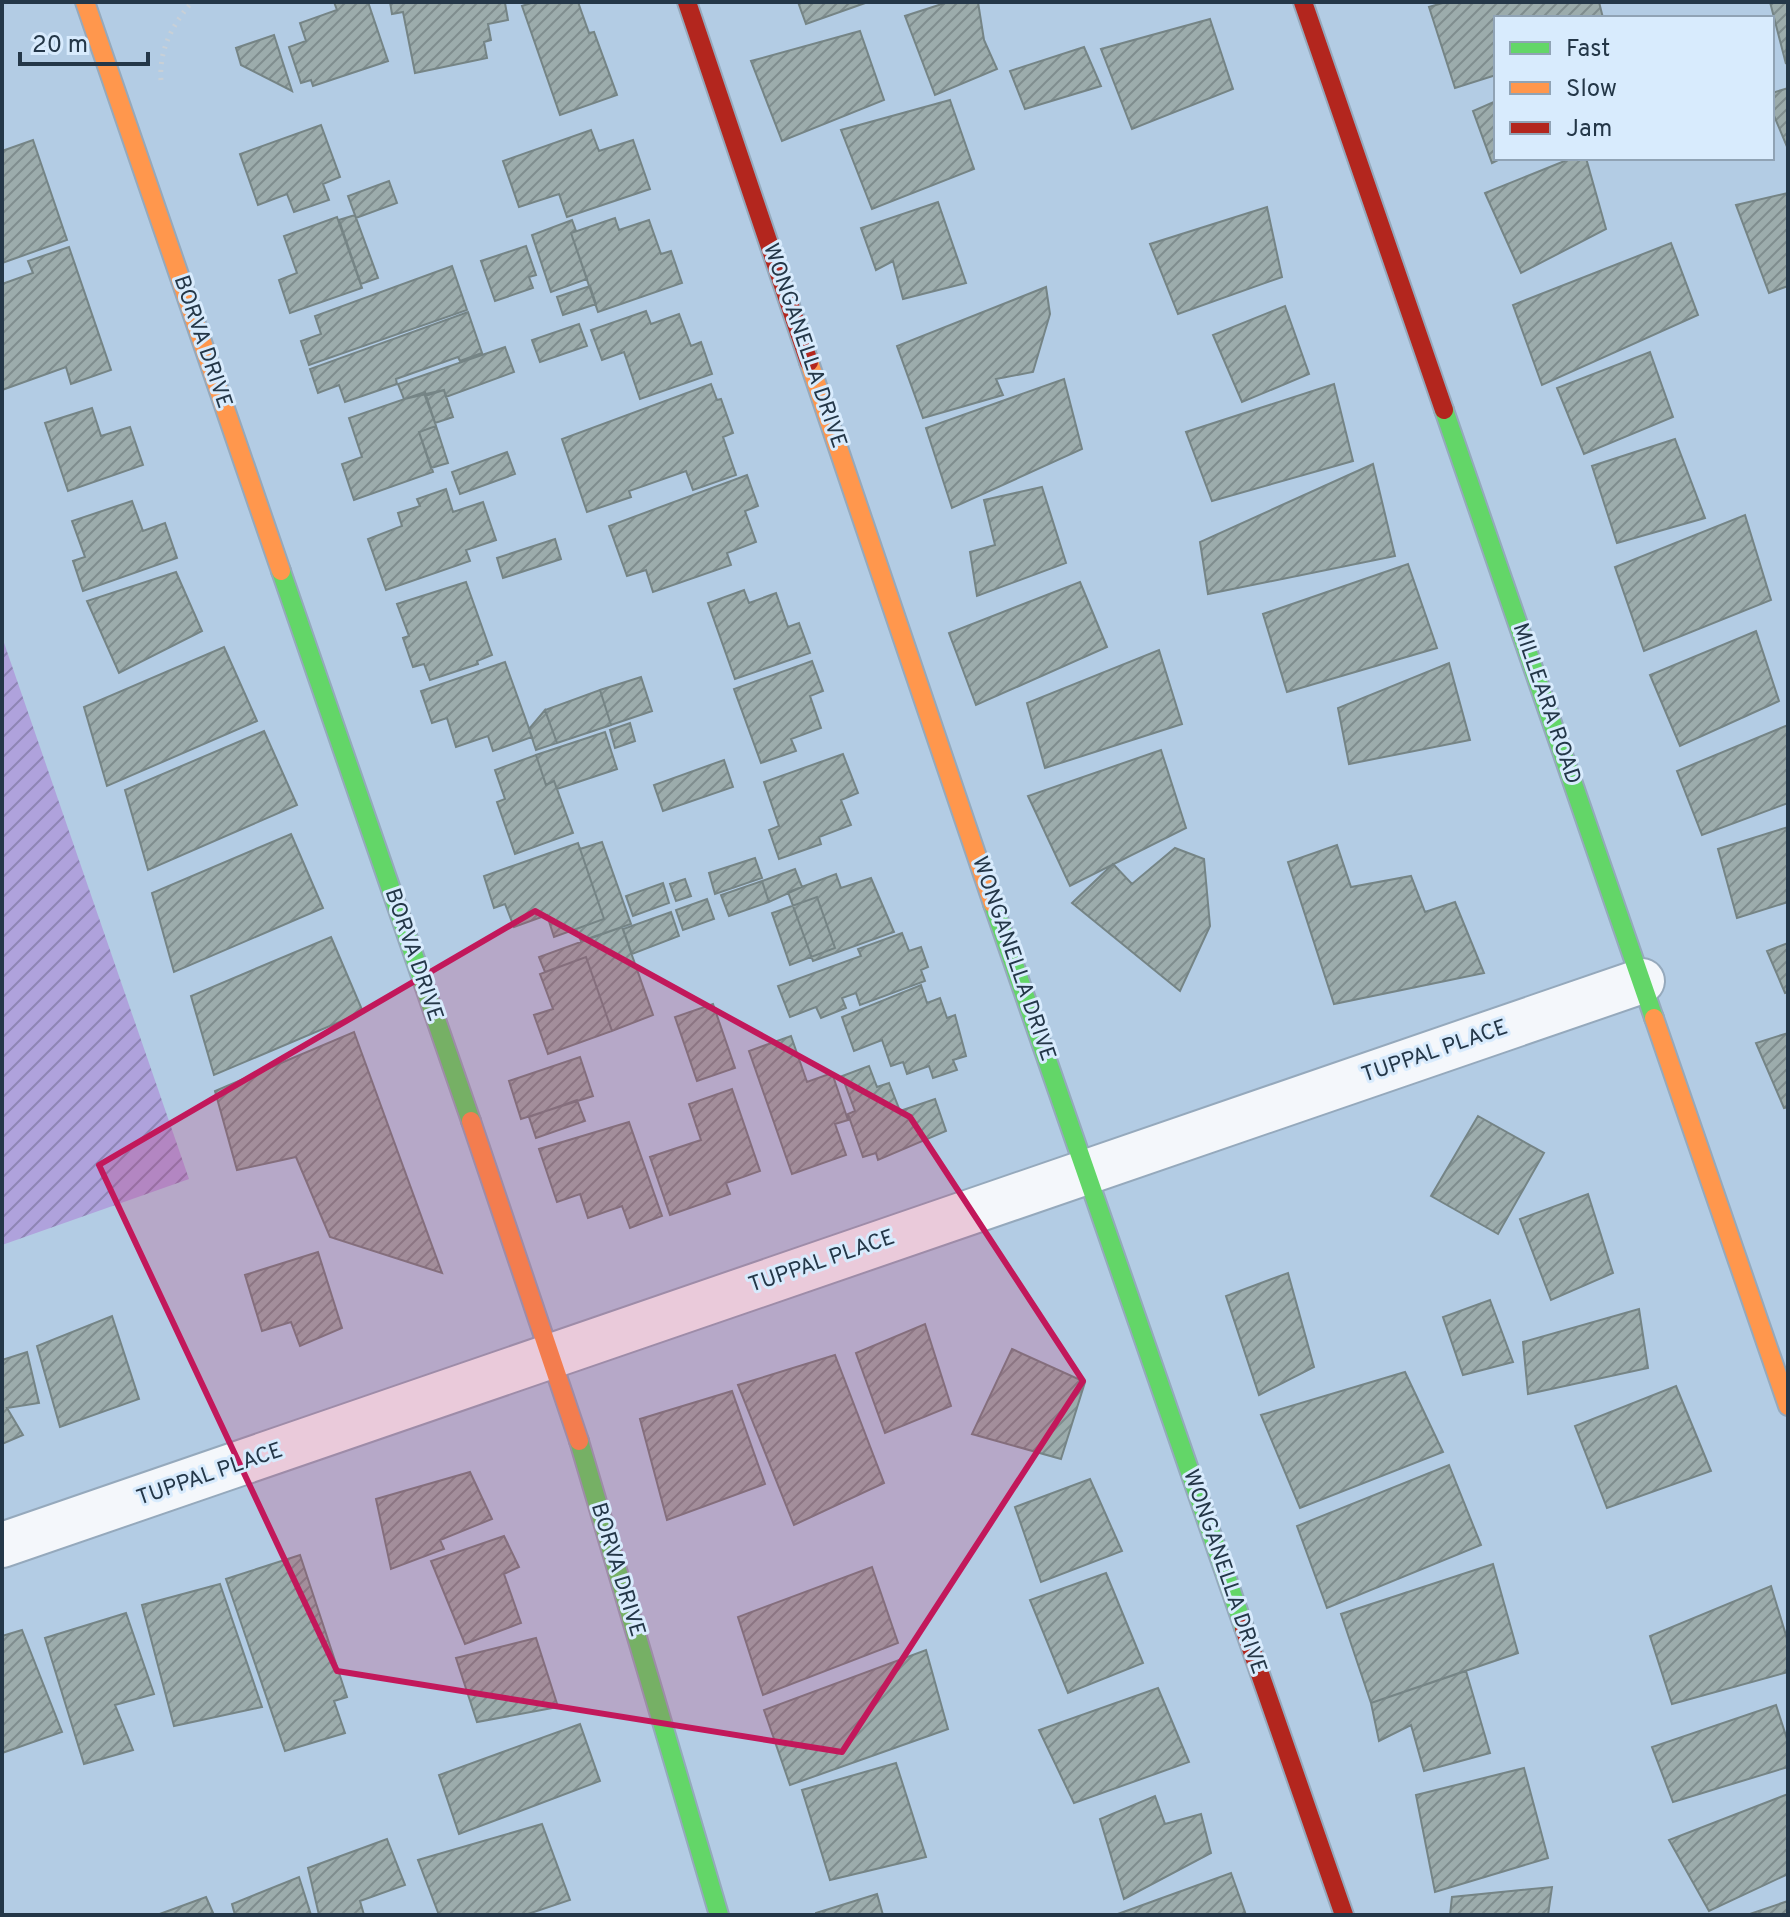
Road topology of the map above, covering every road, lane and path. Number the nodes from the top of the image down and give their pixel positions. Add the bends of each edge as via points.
1 (85, 2) edge
2 (192, 2) edge
3 (687, 2) edge
4 (1303, 2) edge
5 (162, 90) dead end
6 (1642, 981) junction
7 (1086, 1171) junction
8 (551, 1355) junction
9 (1788, 1406) edge
10 (2, 1545) edge
11 (719, 1915) edge
12 (1344, 1915) edge

1 - 8 street, BORVA DRIVE
2 - 5 path via 163,47
3 - 7 street, WONGANELLA DRIVE
4 - 6 street, MILLEARA ROAD
6 - 7 street, TUPPAL PLACE
6 - 9 street, MILLEARA ROAD
7 - 8 street, TUPPAL PLACE
7 - 12 street, WONGANELLA DRIVE
8 - 10 street, TUPPAL PLACE
8 - 11 street, BORVA DRIVE

